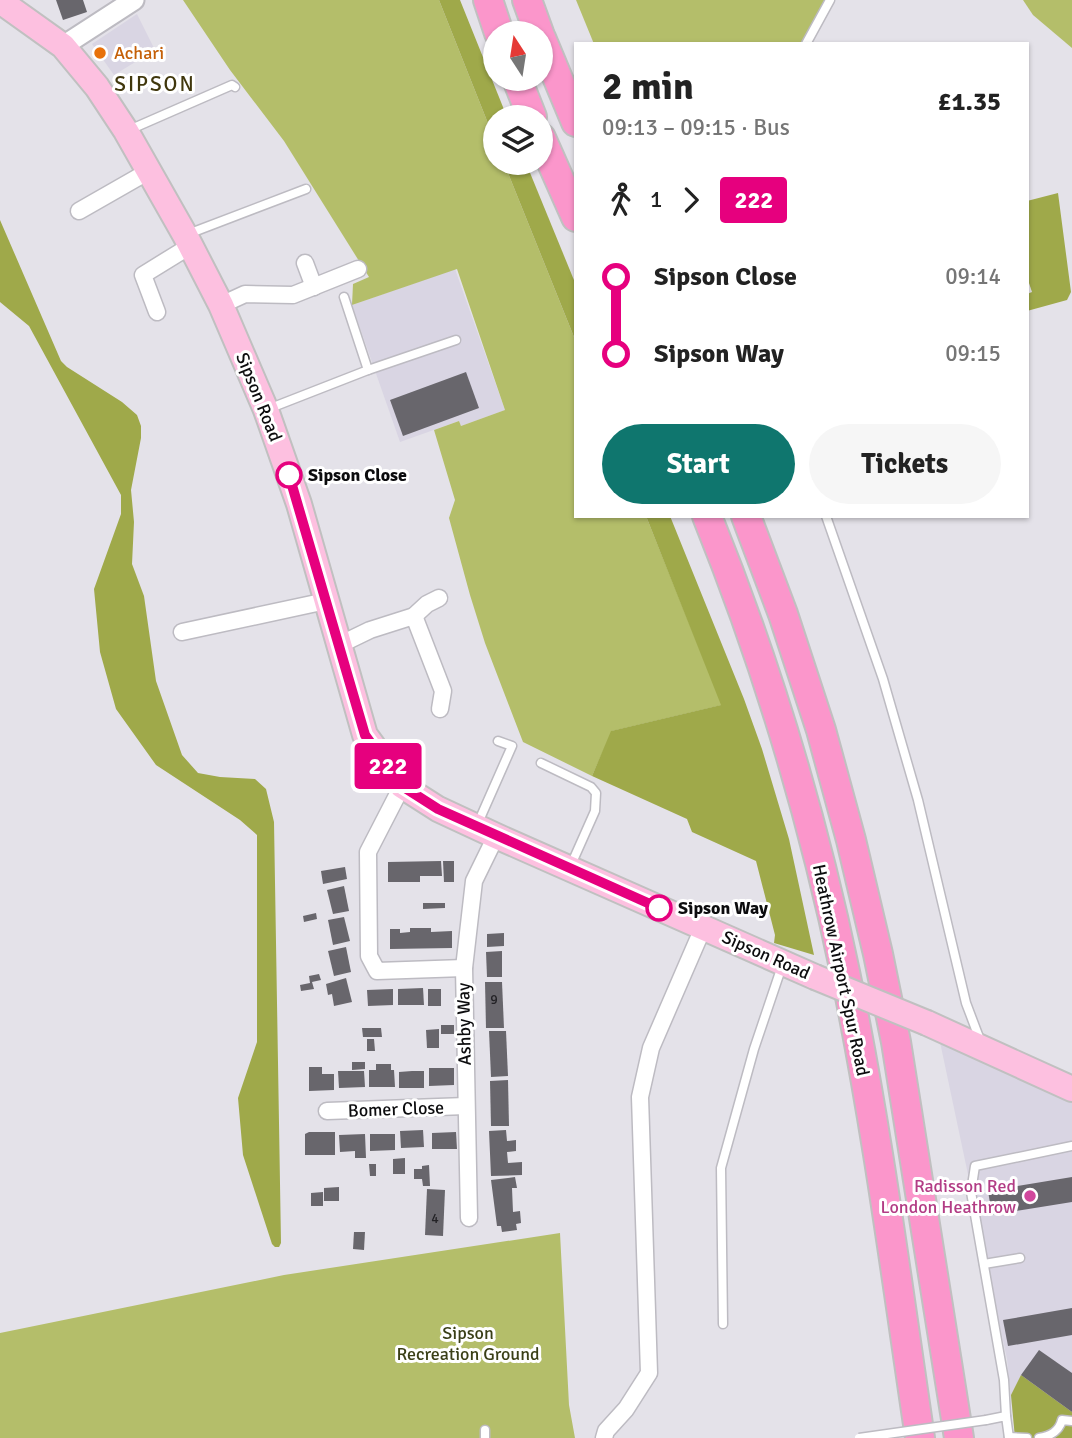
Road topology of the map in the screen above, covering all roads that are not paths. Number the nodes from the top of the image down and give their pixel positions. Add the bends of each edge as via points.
1 (135, 0) edge
2 (488, 0) edge
3 (527, 0) edge
4 (830, 0) edge
5 (0, 1) edge
6 (495, 21) edge
7 (535, 21) edge
8 (807, 42) edge
9 (64, 46) junction
10 (553, 66) edge
11 (236, 88) dead end
12 (574, 117) edge
13 (126, 131) junction
14 (553, 165) edge
15 (149, 171) junction
16 (306, 189) dead end
17 (79, 211) dead end
18 (574, 212) edge
19 (188, 240) junction
20 (305, 263) dead end
21 (358, 269) dead end
22 (314, 287) junction
23 (344, 297) dead end
24 (221, 305) junction
25 (157, 312) dead end
26 (456, 340) dead end
27 (368, 370) junction
28 (266, 410) junction
29 (708, 518) edge
30 (747, 518) edge
31 (827, 518) edge
32 (439, 598) dead end
33 (327, 601) junction
34 (414, 616) junction
35 (182, 632) dead end
36 (340, 645) junction
37 (440, 709) dead end
38 (498, 741) dead end
39 (541, 763) dead end
40 (402, 786) junction
41 (486, 831) junction
42 (569, 869) junction
43 (704, 928) junction
44 (783, 963) junction
45 (464, 968) junction
46 (984, 1050) junction
47 (1072, 1089) edge
48 (466, 1107) junction
49 (327, 1111) dead end
50 (1072, 1146) edge
51 (469, 1218) dead end
52 (1020, 1258) dead end
53 (984, 1264) junction
54 (723, 1324) dead end
55 (1006, 1416) junction
56 (1072, 1420) edge
57 (1009, 1437) edge
58 (604, 1438) edge
59 (859, 1438) edge
60 (920, 1438) edge
61 (959, 1438) edge
62 (1027, 1438) edge
63 (1039, 1438) edge

1 - 9 street
2 - 6 highway
3 - 7 highway
4 - 8 lane
5 - 9 main road, Sipson Road
9 - 13 main road, Sipson Road
10 - 12 highway
11 - 13 lane via 232,85
13 - 15 main road, Sipson Road
14 - 18 highway
15 - 17 street
15 - 19 main road, Sipson Road
16 - 19 lane
19 - 24 main road, Sipson Road
19 - 25 street via 143,275
20 - 22 street
21 - 22 street
22 - 24 street via 293,295 245,295
23 - 27 lane
24 - 28 main road, Sipson Road
26 - 27 lane
27 - 28 lane
28 - 33 main road, Sipson Road
29 - 60 highway, Heathrow Airport Spur Road via 763,669 809,822 844,970
30 - 61 highway via 821,730 878,954
31 - 46 lane via 883,679 918,800 966,1003
32 - 34 street
33 - 35 street
33 - 36 main road, Sipson Road
34 - 36 street
34 - 37 street via 451,689
36 - 40 main road, Sipson Road via 365,735
38 - 41 lane via 512,746
39 - 42 lane via 596,793 594,811
40 - 41 main road, Sipson Road
40 - 45 street via 368,852 369,956 377,971
41 - 42 main road, Sipson Road
41 - 45 street, Ashby Way via 474,881
42 - 43 main road, Sipson Road
43 - 44 main road, Sipson Road
43 - 58 street via 650,1048 640,1097 649,1373
44 - 46 main road, Sipson Road, bridge
44 - 54 lane via 721,1168
45 - 48 street, Ashby Way
46 - 47 main road, Sipson Road
48 - 49 street, Bomer Close
48 - 51 street, Ashby Way
50 - 53 lane via 975,1166 971,1192
52 - 53 lane
53 - 55 lane
55 - 57 lane
55 - 59 lane, bridge
56 - 63 lane via 1062,1420 1053,1434
57 - 62 lane

